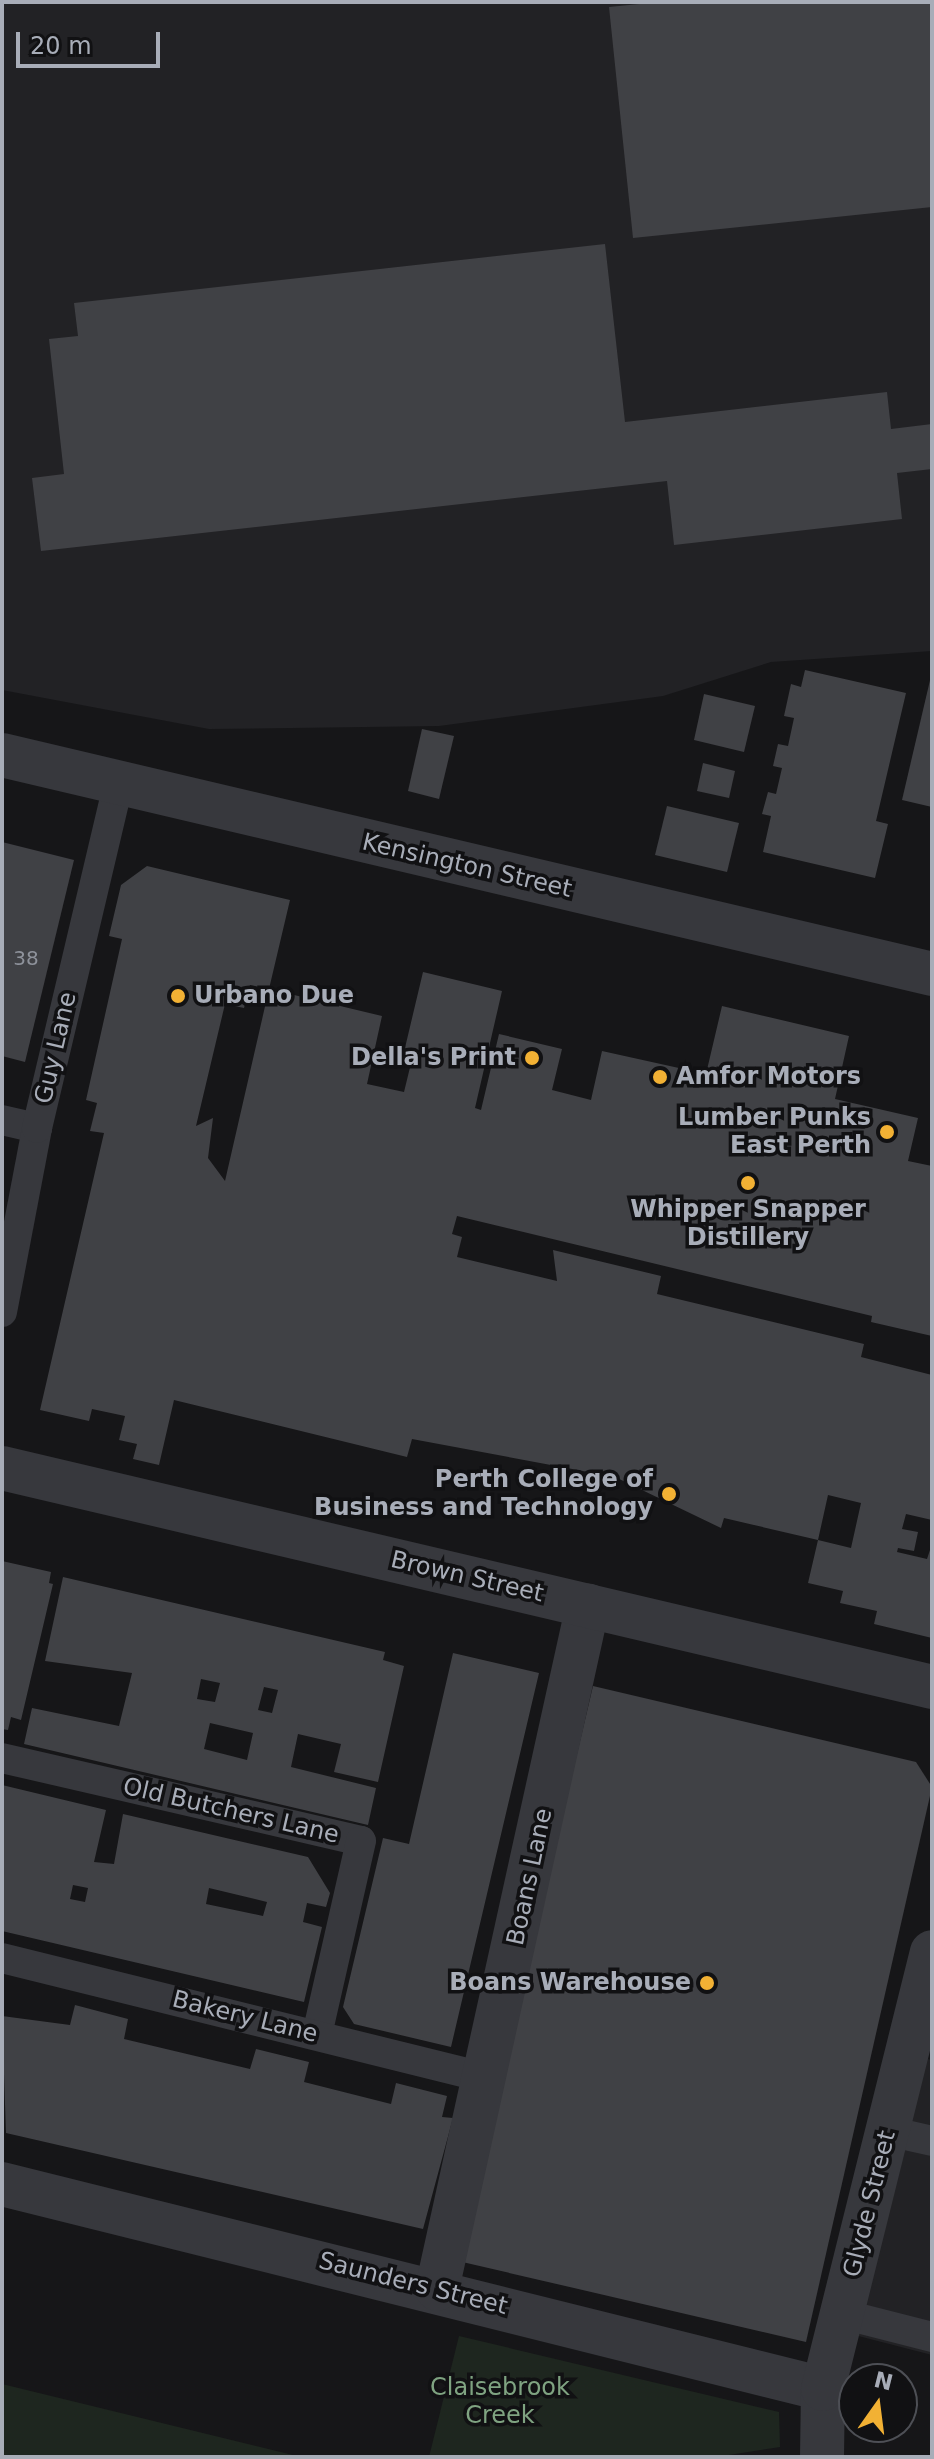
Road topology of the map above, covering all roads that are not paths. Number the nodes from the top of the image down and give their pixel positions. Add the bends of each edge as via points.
1 (2, 755) edge
2 (118, 785) junction
3 (932, 974) edge
4 (2, 1120) edge
5 (37, 1128) junction
6 (2, 1312) edge
7 (2, 1468) edge
8 (588, 1605) junction
9 (932, 1687) edge
10 (2, 1758) edge
11 (932, 1952) edge
12 (2, 1958) edge
13 (317, 2035) junction
14 (487, 2078) junction
15 (888, 2131) junction
16 (932, 2141) edge
17 (2, 2184) edge
18 (437, 2289) junction
19 (842, 2314) junction
20 (932, 2337) edge
21 (823, 2389) junction
22 (822, 2457) edge

1 - 2 street, Kensington Street
2 - 3 street, Kensington Street
2 - 5 lane, Guy Lane
4 - 5 lane
5 - 6 lane, Guy Lane
7 - 8 street, Brown Street
8 - 9 street, Brown Street
8 - 14 street, Boans Lane
10 - 13 lane, Old Butchers Lane via 361,1841
11 - 15 street, Glyde Street
12 - 13 lane, Bakery Lane
13 - 14 lane, Bakery Lane
14 - 18 street, Boans Lane
15 - 16 lane
15 - 19 street, Glyde Street
17 - 18 street, Saunders Street
18 - 21 street, Saunders Street
19 - 20 lane
19 - 21 street, Glyde Street
21 - 22 street, Glyde Street

